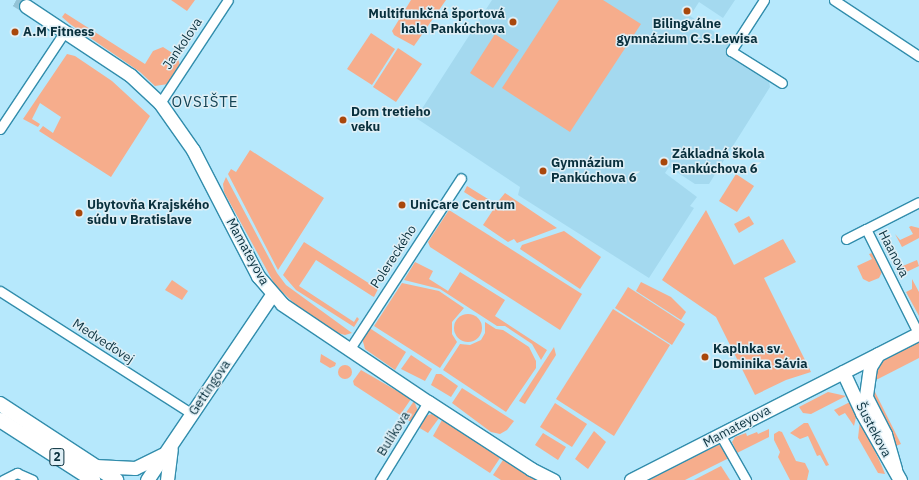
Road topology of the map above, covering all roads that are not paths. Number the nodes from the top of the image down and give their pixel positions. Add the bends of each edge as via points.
1 (228, 0) edge
2 (764, 0) edge
3 (834, 0) edge
4 (26, 6) tunnel mouth
5 (65, 31) junction
6 (919, 56) edge
7 (782, 83) dead end
8 (160, 103) junction
9 (0, 129) edge
10 (461, 178) dead end
11 (919, 202) edge
12 (868, 228) junction
13 (846, 239) dead end
14 (0, 291) edge
15 (272, 295) junction
16 (919, 333) edge
17 (349, 350) junction
18 (878, 354) junction
19 (843, 372) junction
20 (852, 389) junction
21 (866, 397) junction
22 (428, 402) junction
23 (0, 404) edge
24 (192, 414) junction
25 (0, 420) edge
26 (721, 436) junction
27 (174, 442) junction
28 (166, 453) junction
29 (94, 473) edge
30 (897, 475) edge
31 (3, 480) edge
32 (33, 480) edge
33 (116, 480) edge
34 (147, 480) edge
35 (167, 480) edge
36 (380, 480) edge
37 (553, 480) edge
38 (630, 480) edge
39 (746, 480) edge

1 - 8 street, Jankolova
2 - 7 street via 731,50
3 - 6 street
4 - 5 street, Mamateyova
5 - 8 street, Mamateyova via 130,75
5 - 9 street
8 - 15 street, Mamateyova via 189,144 258,276
10 - 17 street, Polereckého
11 - 12 street, Haanova
12 - 13 street, Haanova
12 - 16 street, Haanova
14 - 24 street, Medveďovej
15 - 17 street, Mamateyova via 293,313
15 - 24 street, Gettingova
16 - 18 street, Mamateyova
17 - 22 street, Mamateyova
18 - 19 street, Mamateyova
18 - 21 street, Šustekova via 870,367
19 - 20 street, Šustekova
19 - 26 street, Mamateyova
20 - 21 street, Šustekova
20 - 30 street, Šustekova via 862,413
21 - 30 street, Šustekova via 885,434
22 - 36 street, Bulíkova
22 - 37 street, Mamateyova via 531,469
23 - 29 main road, 2
24 - 27 street, Gettingova
25 - 29 main road, 2
26 - 38 street, Mamateyova
26 - 39 street
27 - 28 street, Gettingova
27 - 35 street
28 - 29 street via 135,468
28 - 34 street, Gettingova
29 - 33 main road, 2
31 - 32 street via 17,473

